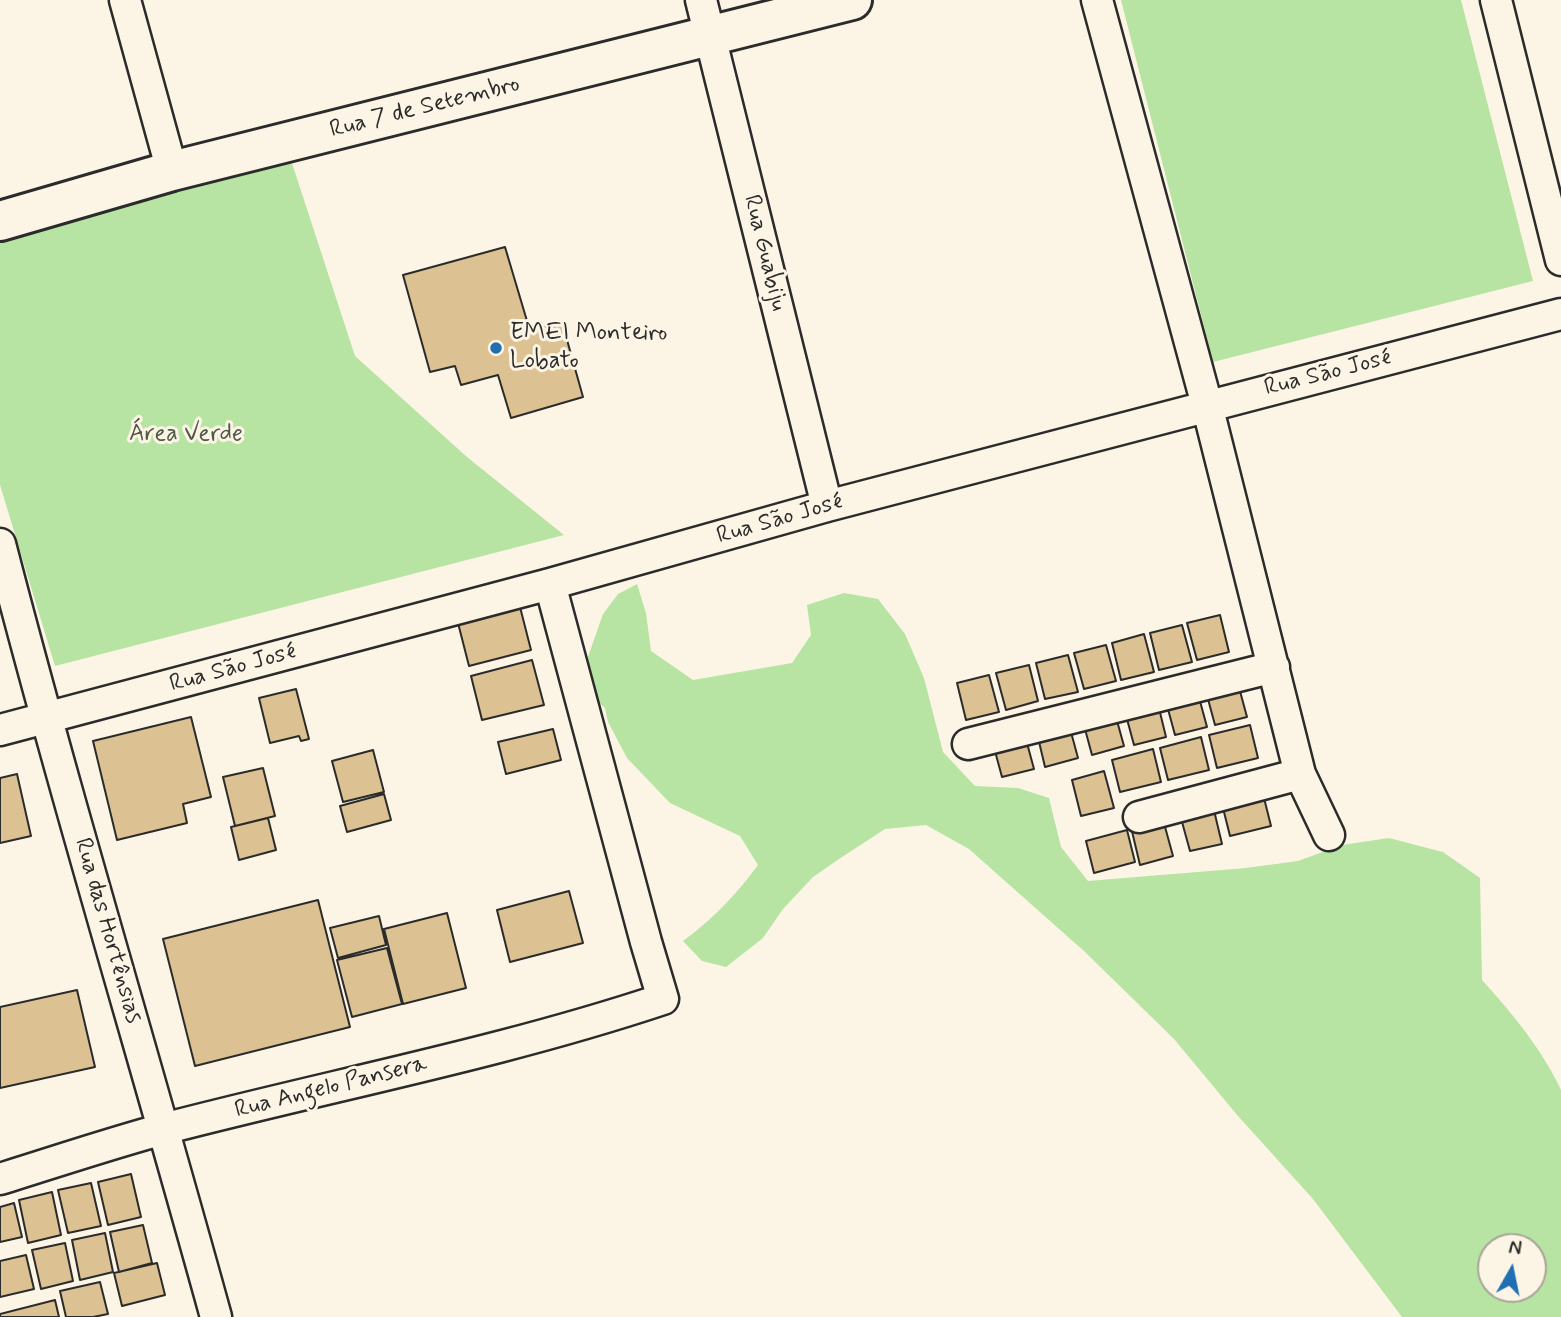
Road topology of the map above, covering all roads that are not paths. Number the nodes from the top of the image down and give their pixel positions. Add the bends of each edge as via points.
1 (125, 0) edge
2 (701, 0) edge
3 (852, 0) edge
4 (1097, 0) edge
5 (1496, 0) edge
6 (711, 37) junction
7 (172, 171) junction
8 (0, 221) edge
9 (1561, 260) edge
10 (1561, 314) edge
11 (1207, 405) junction
12 (827, 506) junction
13 (0, 544) edge
14 (550, 584) junction
15 (1273, 667) junction
16 (46, 720) junction
17 (0, 730) edge
18 (968, 744) dead end
19 (1300, 774) junction
20 (1139, 817) dead end
21 (1329, 835) dead end
22 (164, 1129) junction
23 (0, 1180) edge
24 (216, 1317) edge

1 - 7 street
2 - 6 street, Rua Guabiju
3 - 6 street, Rua 7 de Setembro
4 - 11 street
5 - 9 street
6 - 7 street, Rua 7 de Setembro
6 - 12 street, Rua Guabiju
7 - 8 street, Rua 7 de Setembro
10 - 11 street, Rua São José
11 - 12 street, Rua São José
11 - 15 street
12 - 14 street, Rua São José
13 - 16 street, Rua das Hortênsias
14 - 16 street, Rua São José
14 - 22 street, Rua Angelo Pansera via 663,999 527,1039
15 - 18 street
15 - 19 street
16 - 17 street, Rua São José
16 - 22 street, Rua das Hortênsias
19 - 20 street
19 - 21 street
22 - 23 street, Rua Angelo Pansera
22 - 24 street, Rua das Hortênsias

